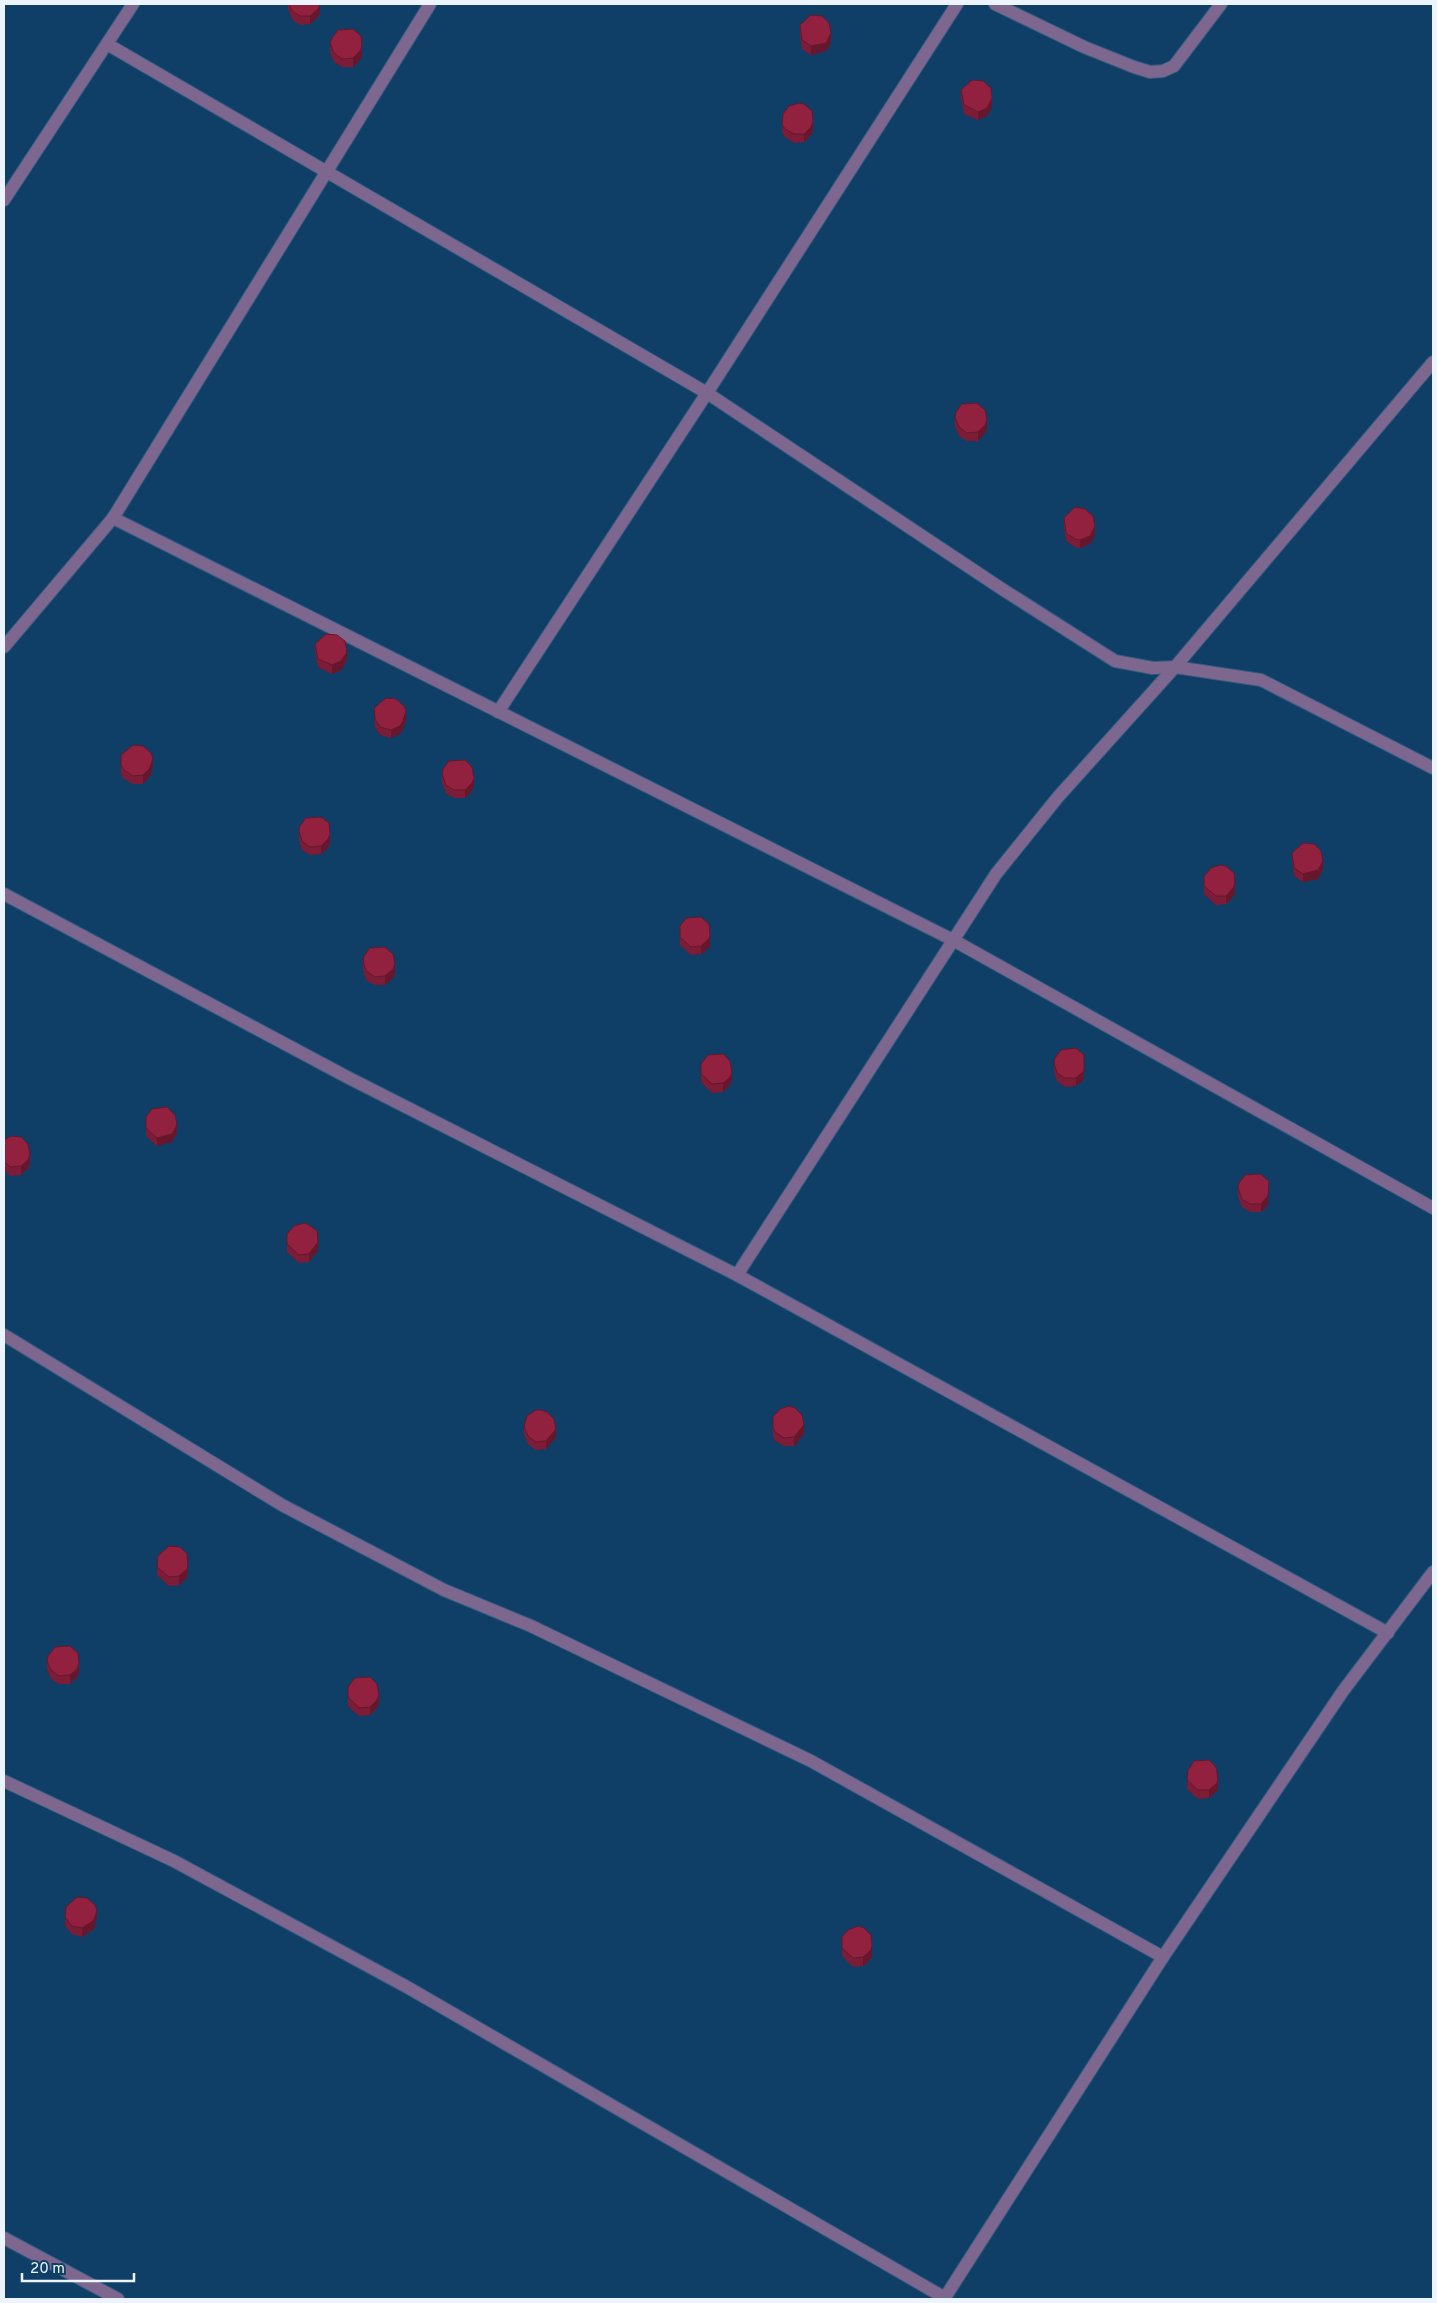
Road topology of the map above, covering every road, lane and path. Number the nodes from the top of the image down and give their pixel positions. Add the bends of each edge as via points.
1 (133, 4) edge
2 (430, 4) edge
3 (957, 4) edge
4 (995, 4) edge
5 (1221, 4) edge
6 (107, 44) junction
7 (326, 170) junction
8 (4, 200) edge
9 (1433, 362) edge
10 (707, 393) junction
11 (113, 518) junction
12 (4, 647) edge
13 (1175, 667) junction
14 (498, 712) junction
15 (1433, 768) edge
16 (4, 894) edge
17 (953, 940) junction
18 (1433, 1208) edge
19 (736, 1275) junction
20 (4, 1335) edge
21 (1433, 1572) edge
22 (1388, 1633) junction
23 (4, 1781) edge
24 (1163, 1957) junction
25 (4, 2238) edge
26 (945, 2298) edge
27 (118, 2299) edge

1 - 6 street
2 - 7 street
3 - 10 street
4 - 5 street via 1084,47 1150,72 1174,66
6 - 7 street
6 - 8 street
7 - 10 street
7 - 11 street
9 - 13 street
10 - 13 street via 1115,661 1153,668
10 - 14 street
11 - 12 street
11 - 14 street
13 - 15 street via 1261,680
13 - 17 street via 1058,797 996,874
14 - 17 street
16 - 19 street via 347,1077
17 - 18 street
17 - 19 street
19 - 22 street
20 - 24 street via 282,1505 444,1590 531,1626 811,1761
21 - 22 street
22 - 24 street via 1343,1691
23 - 26 street via 174,1861 398,1982
24 - 26 street
25 - 27 street

